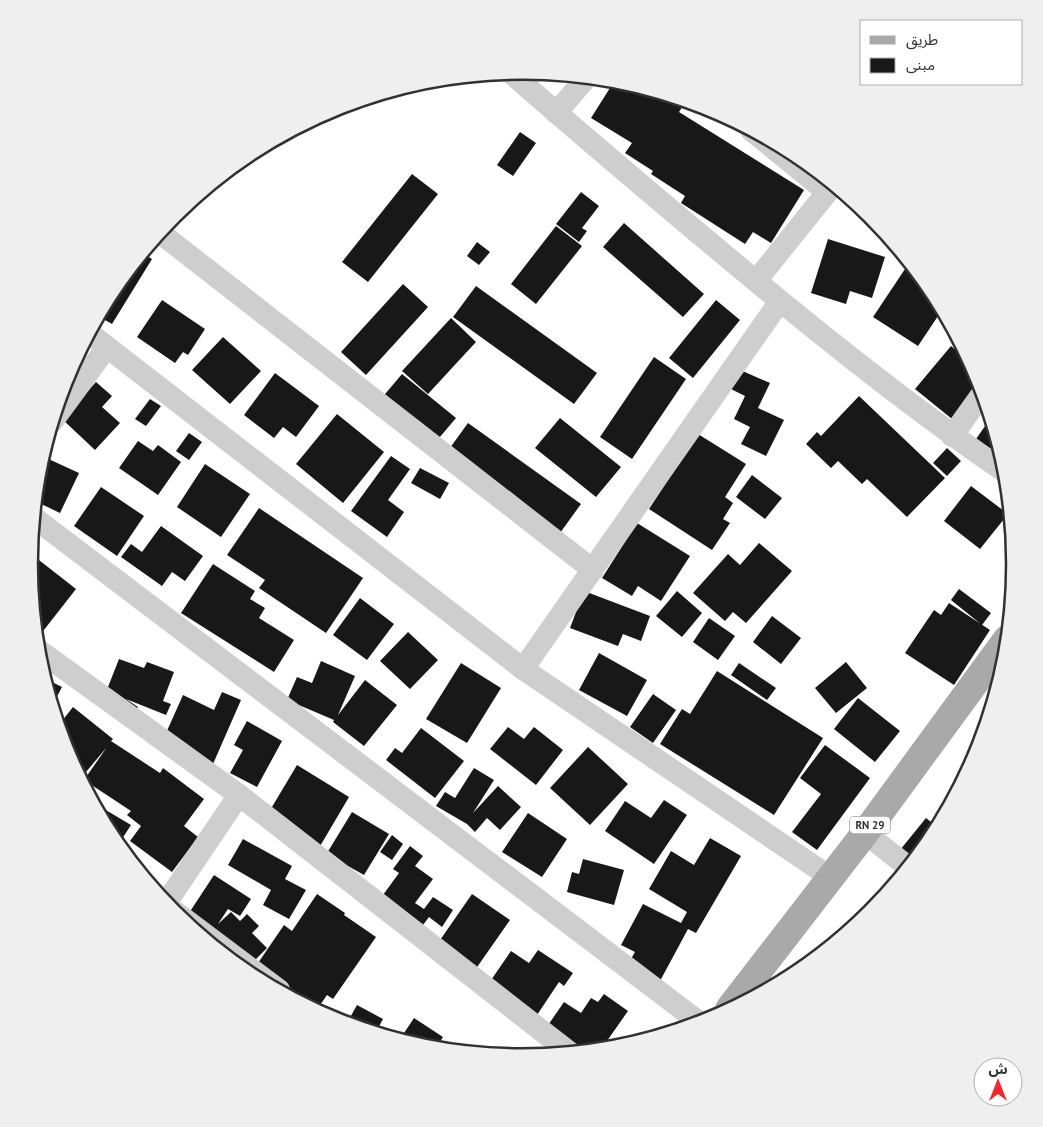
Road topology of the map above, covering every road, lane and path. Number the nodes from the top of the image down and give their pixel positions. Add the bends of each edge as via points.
1 (519, 80) edge
2 (581, 84) edge
3 (556, 113) junction
4 (828, 190) edge
5 (165, 236) edge
6 (756, 281) junction
7 (780, 301) junction
8 (94, 337) edge
9 (107, 347) junction
10 (977, 401) edge
11 (64, 406) edge
12 (952, 436) junction
13 (995, 465) edge
14 (40, 522) edge
15 (593, 570) junction
16 (997, 653) edge
17 (47, 656) edge
18 (523, 669) junction
19 (239, 795) junction
20 (865, 833) junction
21 (902, 862) edge
22 (830, 877) junction
23 (170, 897) edge
24 (738, 997) edge
25 (692, 1017) edge
26 (561, 1045) edge

1 - 3 street
2 - 3 street
3 - 6 street
4 - 6 street
5 - 15 street
6 - 7 street
7 - 12 street
7 - 15 street
8 - 9 street
9 - 11 street
9 - 18 street
10 - 12 street
12 - 13 street
14 - 25 street
15 - 18 street
16 - 20 main road, RN 29
17 - 19 street
18 - 22 street
19 - 23 street
19 - 26 street
20 - 21 street
20 - 22 main road, RN 29
22 - 24 main road, RN 29

